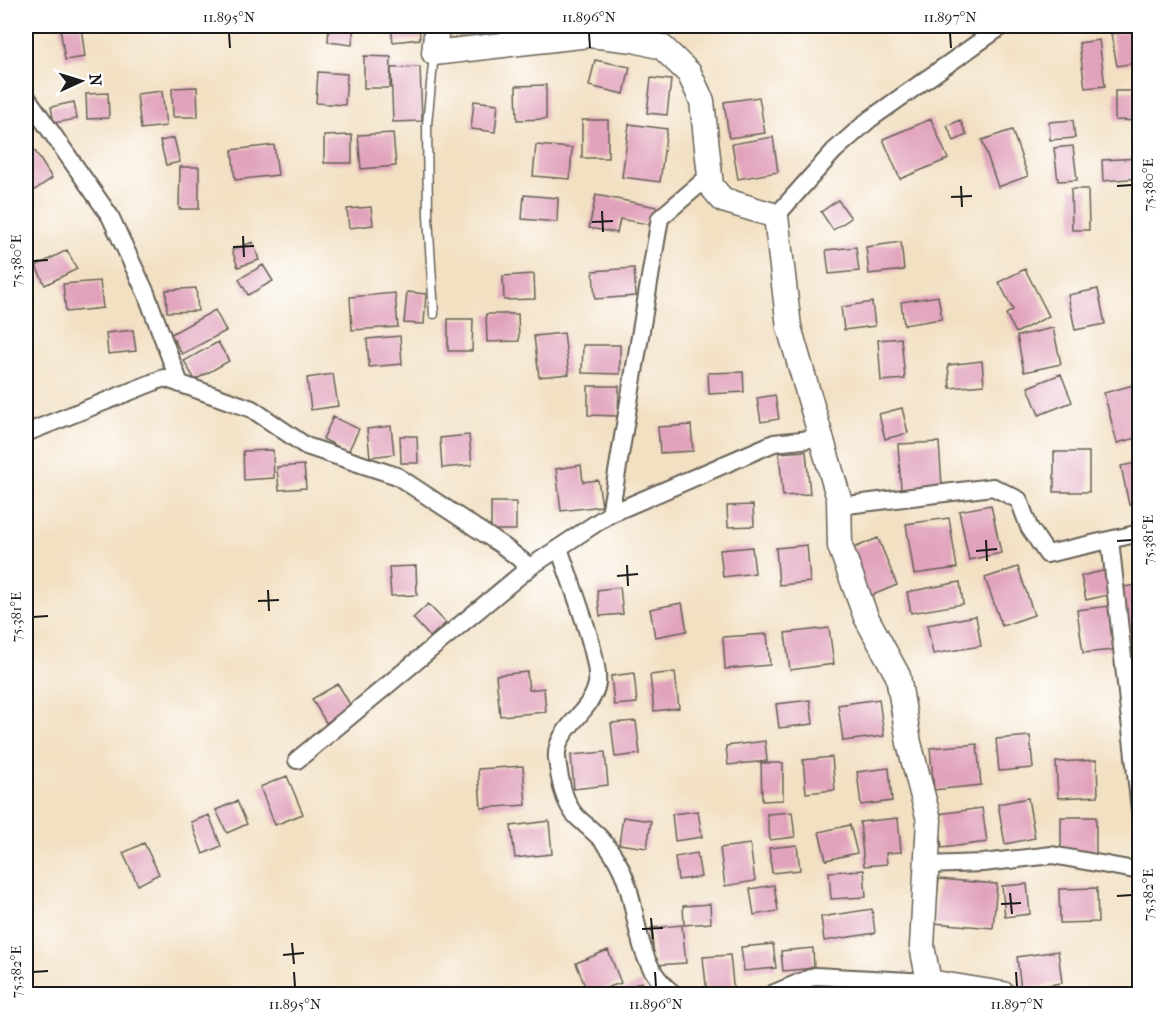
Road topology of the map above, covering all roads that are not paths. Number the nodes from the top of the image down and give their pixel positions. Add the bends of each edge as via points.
1 (437, 26) edge
2 (1002, 26) edge
3 (434, 53) junction
4 (26, 96) edge
5 (708, 177) junction
6 (776, 216) junction
7 (434, 314) dead end
8 (180, 384) junction
9 (26, 433) edge
10 (820, 438) junction
11 (839, 506) junction
12 (610, 514) junction
13 (1140, 533) edge
14 (1110, 540) junction
15 (559, 548) junction
16 (530, 567) junction
17 (297, 760) dead end
18 (1137, 767) edge
19 (1140, 810) edge
20 (926, 865) junction
21 (1140, 871) edge
22 (929, 982) junction
23 (674, 994) edge
24 (771, 994) edge
25 (1003, 994) edge

1 - 3 main road
2 - 6 street via 870,119 834,151
3 - 5 main road via 589,35 662,47 689,73 702,101
3 - 7 lane via 427,124
4 - 8 street via 110,216 146,293
5 - 6 main road via 723,200
5 - 12 street via 660,218
6 - 10 main road via 789,327
8 - 9 street via 164,378
8 - 16 street via 252,409 306,446 397,476
10 - 11 main road
10 - 12 street via 774,443
11 - 14 street via 993,487 1019,500 1029,527 1047,554
11 - 20 main road via 840,546 866,617 898,676 909,743 929,820
12 - 15 street
13 - 14 street
14 - 18 street
15 - 16 street
15 - 23 street via 596,664 597,685 585,711 564,734 556,754 562,788 575,815 598,834 616,858 634,902 644,958
16 - 17 street
18 - 19 street
20 - 21 street via 1052,855
20 - 22 main road via 922,946
22 - 24 street via 815,976
22 - 25 main road

